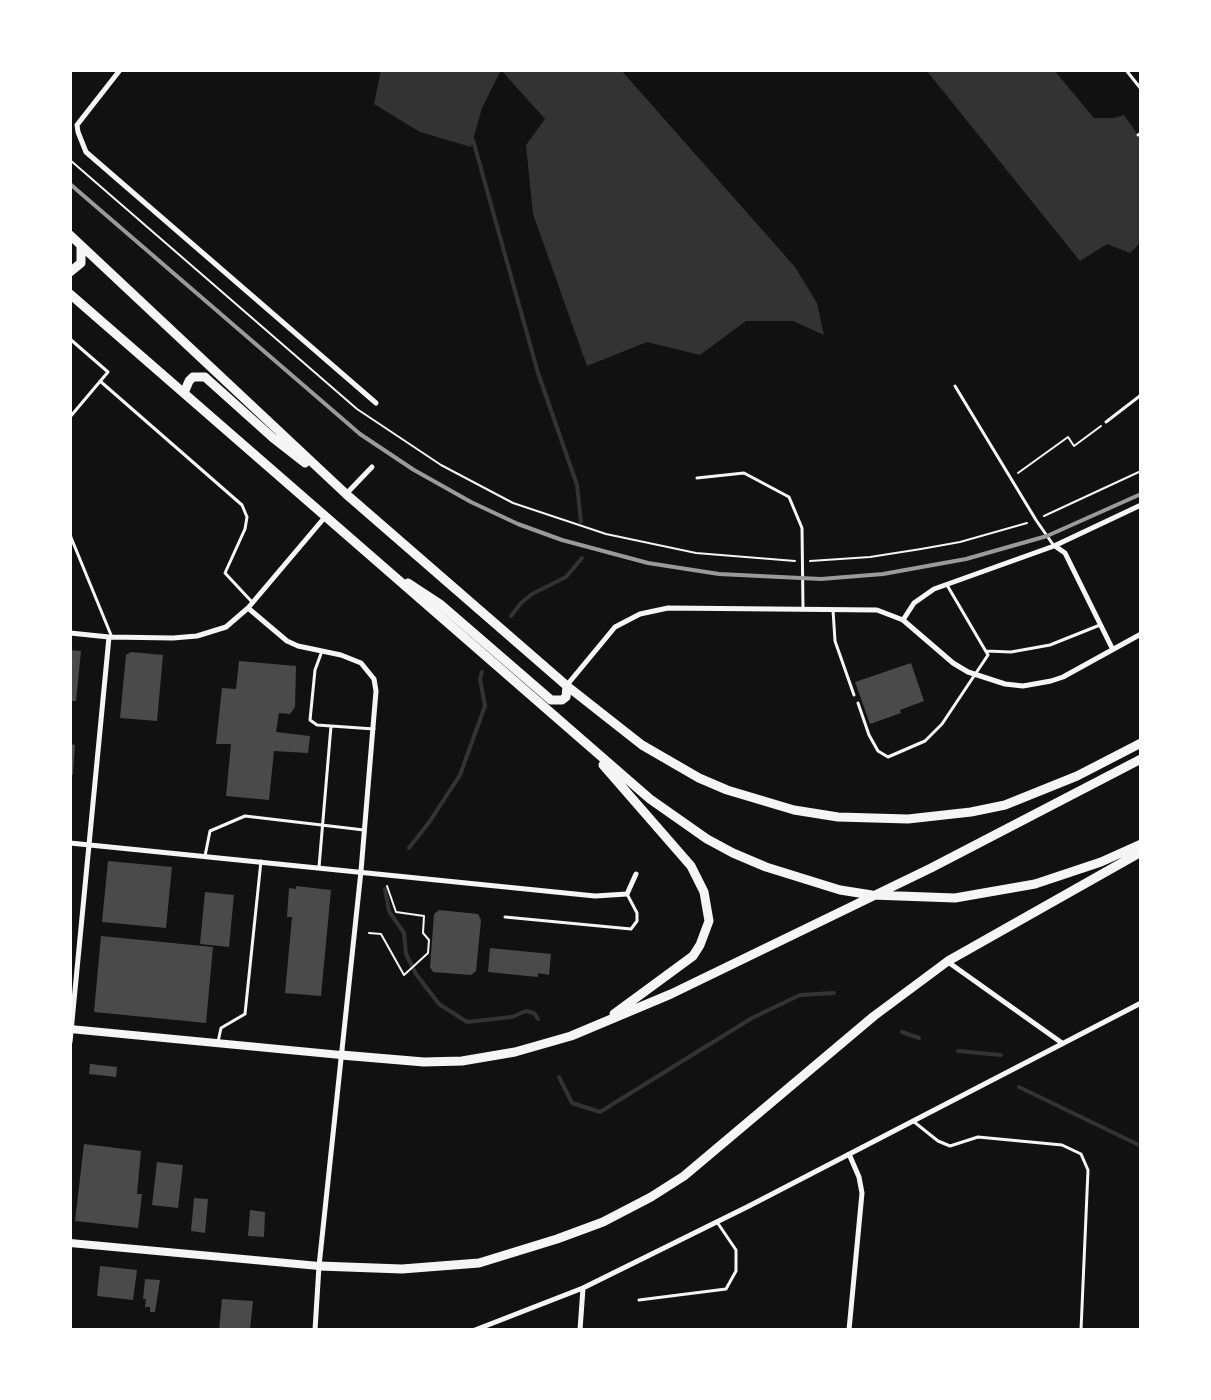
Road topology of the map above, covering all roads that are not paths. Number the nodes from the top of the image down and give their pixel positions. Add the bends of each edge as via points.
1 (120, 70) edge
2 (1126, 70) edge
3 (1141, 89) edge
4 (70, 235) edge
5 (81, 246) junction
6 (70, 272) edge
7 (70, 294) edge
8 (70, 339) edge
9 (100, 381) junction
10 (955, 386) dead end
11 (184, 393) junction
12 (1141, 395) edge
13 (376, 403) dead end
14 (70, 417) edge
15 (1106, 422) road end
16 (372, 467) dead end
17 (697, 478) dead end
18 (346, 494) junction
19 (1141, 505) edge
20 (325, 517) junction
21 (70, 535) edge
22 (1054, 546) junction
23 (387, 571) junction
24 (947, 584) junction
25 (250, 605) junction
26 (803, 608) junction
27 (833, 608) junction
28 (903, 620) junction
29 (1100, 625) junction
30 (70, 633) edge
31 (1141, 634) edge
32 (110, 637) junction
33 (1112, 648) junction
34 (322, 651) junction
35 (986, 651) junction
36 (976, 675) junction
37 (567, 686) junction
38 (854, 695) dead end
39 (858, 703) dead end
40 (331, 726) junction
41 (375, 729) junction
42 (1141, 743) edge
43 (586, 744) junction
44 (1141, 759) edge
45 (323, 824) junction
46 (365, 830) junction
47 (70, 843) edge
48 (1141, 844) edge
49 (89, 845) junction
50 (1141, 852) edge
51 (205, 856) junction
52 (261, 861) junction
53 (319, 867) junction
54 (361, 871) junction
55 (636, 874) dead end
56 (627, 894) junction
57 (872, 895) junction
58 (505, 917) dead end
59 (948, 961) junction
60 (1141, 1003) edge
61 (603, 1023) junction
62 (71, 1029) edge
63 (70, 1042) edge
64 (1062, 1043) junction
65 (218, 1044) junction
66 (341, 1055) junction
67 (913, 1121) junction
68 (849, 1154) junction
69 (717, 1222) junction
70 (70, 1243) edge
71 (319, 1266) junction
72 (583, 1288) junction
73 (639, 1300) dead end
74 (315, 1330) edge
75 (475, 1330) edge
76 (580, 1330) edge
77 (849, 1330) edge
78 (1081, 1330) edge

1 - 13 street via 77,125 86,152
2 - 3 lane
4 - 5 highway
5 - 6 highway via 81,263
5 - 18 highway
7 - 11 highway
8 - 9 lane via 108,372
9 - 14 lane
9 - 25 lane via 242,505 245,529 225,573
10 - 22 lane
11 - 18 highway via 193,377 205,377
11 - 20 highway
12 - 15 lane
16 - 18 street
17 - 26 lane via 744,473 789,497 802,528
18 - 37 highway
19 - 22 street
20 - 23 highway
20 - 25 street
21 - 32 lane
22 - 24 street
22 - 29 street via 1065,553
23 - 37 highway via 431,596 551,700 566,697
23 - 43 highway
24 - 28 street via 914,603
24 - 35 lane
25 - 32 street via 226,627 197,636
25 - 34 street via 287,641
26 - 27 street
26 - 37 street via 668,608 640,614 615,627
27 - 28 street via 877,610
27 - 38 lane via 835,641
28 - 36 street via 953,663
29 - 33 street
29 - 35 lane via 1050,645
30 - 32 street
31 - 33 street
32 - 49 street
33 - 36 street via 1063,677 1038,685 1005,684
34 - 40 lane via 310,720
34 - 41 street via 351,658 369,671 376,691
35 - 36 lane
36 - 39 lane via 942,724 925,741 898,755 878,751
37 - 42 highway via 642,745 699,778 758,800 838,817 908,819 1005,805
40 - 41 lane
40 - 45 lane
41 - 46 street
43 - 57 highway via 677,819 733,853 805,881
43 - 61 highway via 691,866 704,892 709,921 693,956
44 - 57 highway
45 - 46 lane
45 - 51 lane via 245,816 210,831
45 - 53 lane
46 - 54 street
47 - 49 street
48 - 57 highway via 1066,874 995,892 955,898
49 - 51 street
49 - 62 street
50 - 59 highway
51 - 52 street
52 - 53 street
52 - 65 lane via 245,1014 221,1028
53 - 54 street
54 - 56 street via 595,896
54 - 66 street
55 - 56 street
56 - 58 lane via 637,913 631,929
57 - 61 highway
59 - 64 street
59 - 71 highway via 874,1016 684,1176 603,1222 479,1263 402,1269
60 - 64 street
61 - 66 highway via 490,1058 424,1062
62 - 63 street
62 - 65 main road
64 - 67 street
65 - 66 main road
66 - 71 street
67 - 68 street
67 - 78 lane via 950,1146 978,1137 1062,1145 1081,1154 1088,1170
68 - 69 street
68 - 77 street via 862,1193
69 - 72 street
69 - 73 lane via 736,1250 736,1271 726,1289
70 - 71 main road
71 - 74 street
72 - 75 street
72 - 76 street

